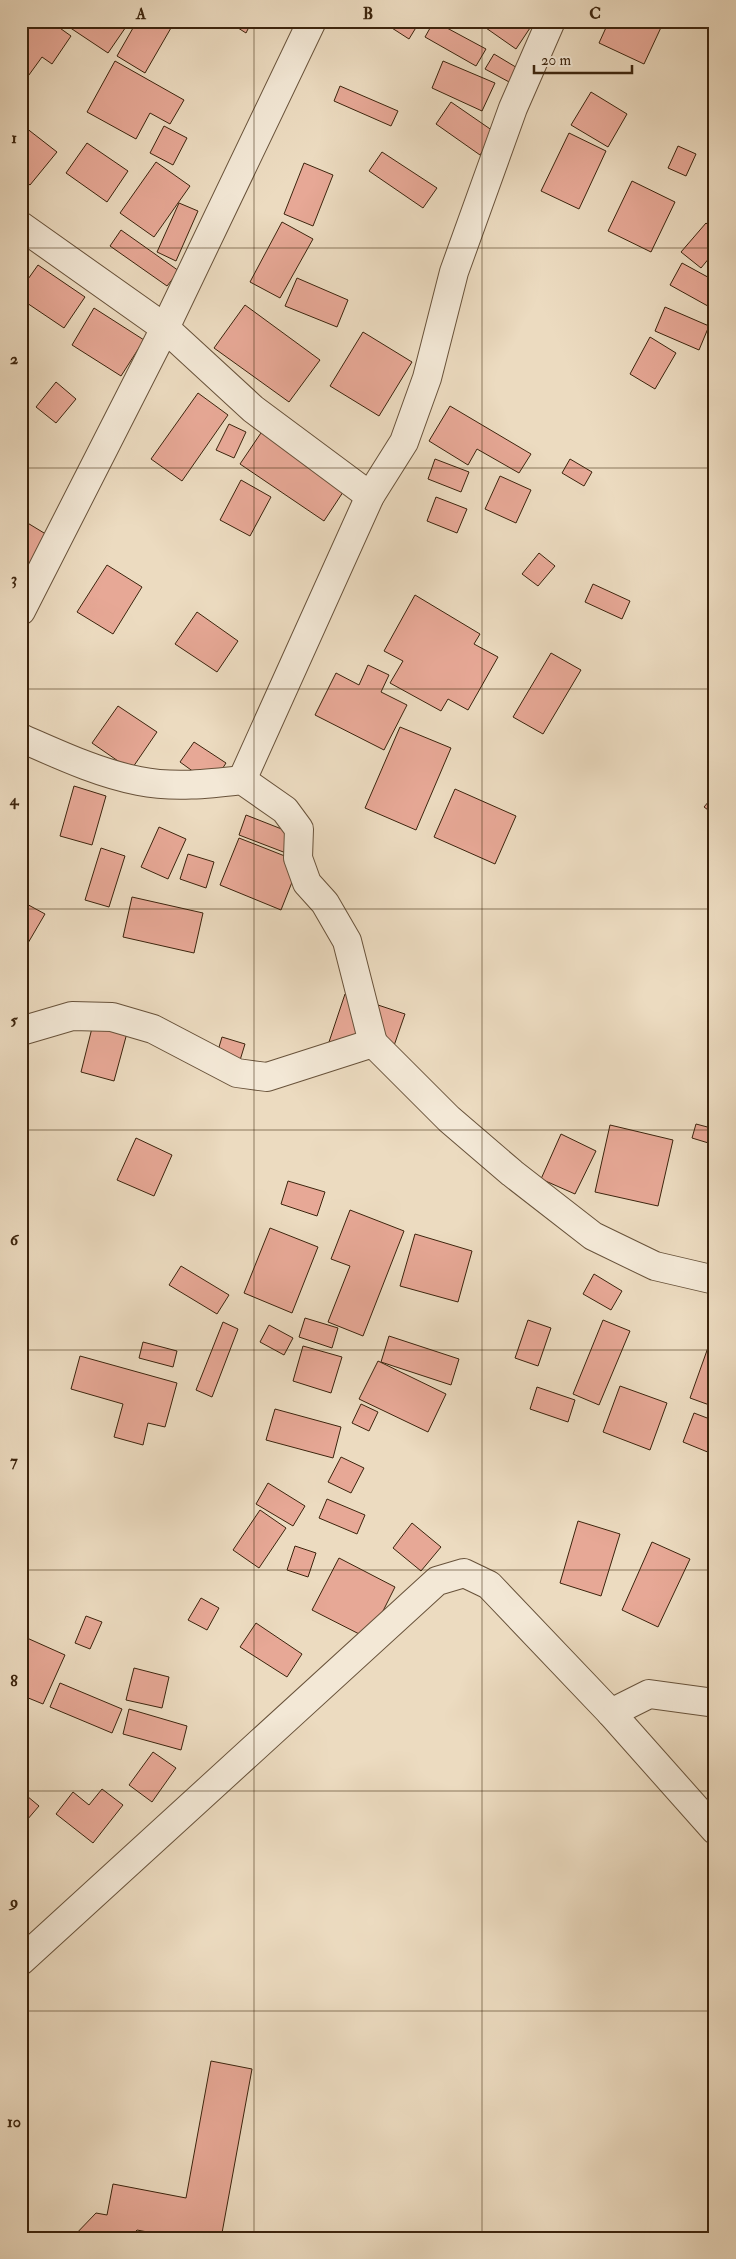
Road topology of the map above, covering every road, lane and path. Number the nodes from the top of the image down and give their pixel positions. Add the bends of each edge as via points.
1 (312, 21) edge
2 (551, 21) edge
3 (21, 226) edge
4 (165, 328) junction
5 (370, 496) junction
6 (21, 611) edge
7 (21, 738) edge
8 (242, 780) junction
9 (21, 1031) edge
10 (373, 1043) junction
11 (715, 1280) edge
12 (715, 1703) edge
13 (610, 1713) junction
14 (715, 1830) edge
15 (21, 1961) edge

1 - 4 street
2 - 5 street via 513,108 454,272 427,378 404,442
3 - 4 street
4 - 5 street via 253,409
4 - 6 street
5 - 8 street
7 - 8 street via 81,765 140,782 199,785
8 - 10 street via 285,810 299,829 298,858 306,883 325,903 347,941
9 - 10 street via 72,1016 112,1017 153,1029 237,1073 267,1077
10 - 11 street via 449,1119 593,1236 655,1266
12 - 13 street via 649,1694
13 - 14 street
13 - 15 street via 489,1585 464,1573 437,1581

